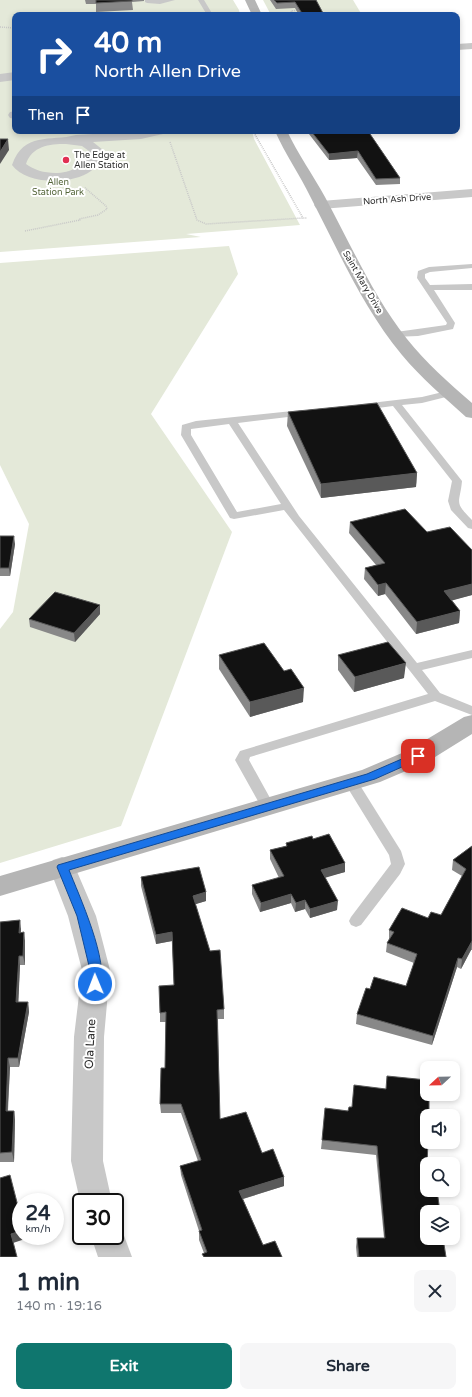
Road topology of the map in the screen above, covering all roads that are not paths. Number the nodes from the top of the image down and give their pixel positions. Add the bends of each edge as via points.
1 (172, 0) edge
2 (202, 0) edge
3 (250, 0) edge
4 (147, 1) edge
5 (208, 12) edge
6 (256, 12) edge
7 (472, 46) edge
8 (460, 47) edge
9 (12, 70) edge
10 (0, 71) edge
11 (12, 76) edge
12 (0, 78) edge
13 (35, 134) edge
14 (145, 134) edge
15 (282, 134) edge
16 (141, 135) junction
17 (58, 140) junction
18 (169, 140) road end
19 (44, 142) junction
20 (8, 169) dead end
21 (22, 170) junction
22 (472, 193) edge
23 (321, 205) junction
24 (472, 266) edge
25 (472, 287) edge
26 (428, 288) junction
27 (396, 335) junction
28 (451, 393) junction
29 (394, 403) junction
30 (348, 408) edge
31 (310, 412) edge
32 (472, 413) edge
33 (232, 421) junction
34 (288, 506) junction
35 (472, 526) edge
36 (472, 654) edge
37 (414, 668) junction
38 (436, 696) junction
39 (472, 711) edge
40 (472, 723) edge
41 (351, 782) junction
42 (268, 807) junction
43 (62, 867) junction
44 (0, 886) edge
45 (356, 921) dead end
46 (94, 1193) edge
47 (111, 1245) edge
48 (115, 1257) edge

1 - 4 lane
2 - 5 lane
3 - 6 street
7 - 8 street
9 - 10 street
11 - 12 street
13 - 19 street
14 - 16 street
15 - 23 street, Saint Mary Drive
16 - 17 street
16 - 18 street
17 - 19 street
17 - 21 street via 86,143 96,150 91,165 70,175 42,176
19 - 21 street via 26,152 19,165
20 - 21 street
22 - 23 street, North Ash Drive
23 - 27 street, Saint Mary Drive via 355,270
24 - 26 lane via 428,270 421,273 421,278
25 - 26 lane
26 - 27 lane via 451,323 450,327
27 - 28 street, Saint Mary Drive via 424,368
28 - 29 lane
28 - 32 street, Saint Mary Drive
29 - 30 lane
29 - 35 lane via 456,481 453,501 456,510
31 - 33 lane
33 - 34 lane
33 - 34 lane via 196,424 186,427 185,431 234,516
34 - 37 lane
36 - 37 lane
37 - 38 lane
38 - 39 lane
38 - 42 lane via 245,754 242,760
40 - 41 street via 418,756
41 - 42 street
41 - 45 lane via 396,855 398,864
42 - 43 street
43 - 44 street
43 - 46 street, Ola Lane via 82,916 96,970 90,1037 87,1161
47 - 48 street

